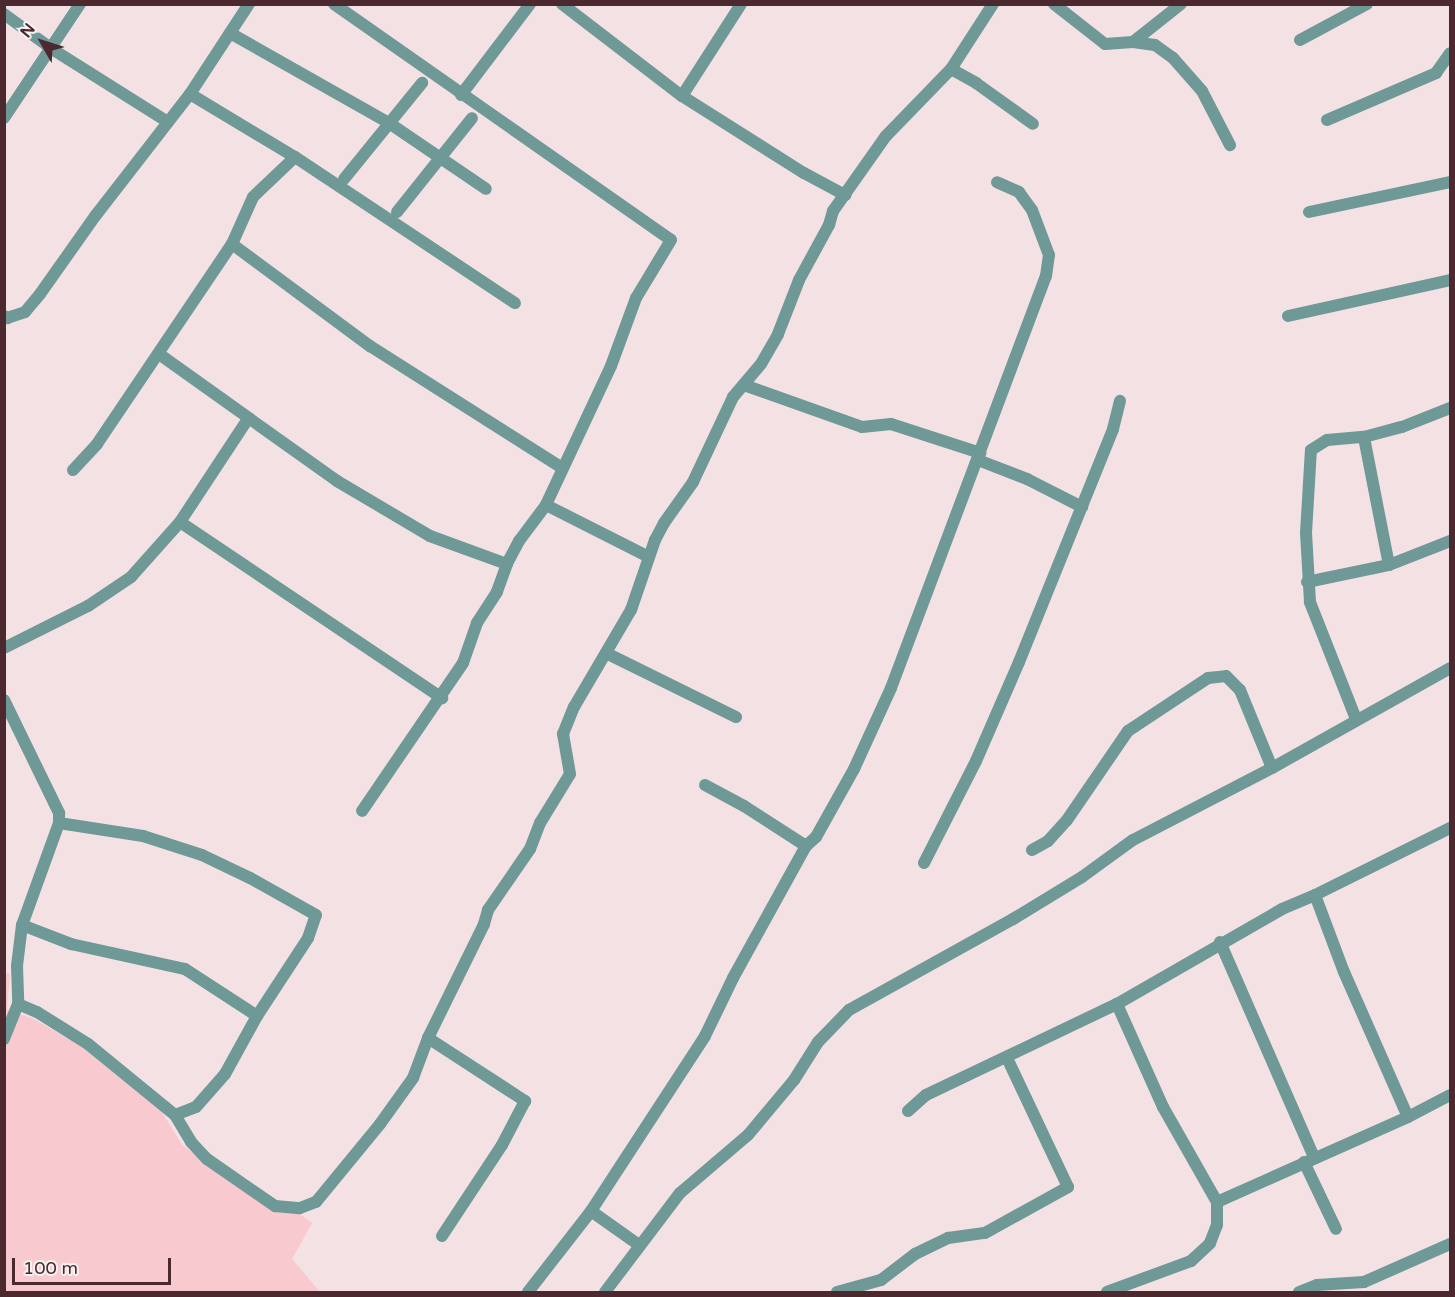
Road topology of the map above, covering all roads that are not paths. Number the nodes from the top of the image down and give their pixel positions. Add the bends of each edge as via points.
1 (80, 4) edge
2 (249, 4) edge
3 (334, 4) edge
4 (530, 4) edge
5 (562, 4) edge
6 (741, 4) edge
7 (993, 4) edge
8 (1054, 4) edge
9 (1181, 4) edge
10 (1367, 4) edge
11 (4, 14) edge
12 (230, 33) junction
13 (1300, 40) dead end
14 (1133, 42) junction
15 (52, 49) junction
16 (1450, 53) edge
17 (951, 69) junction
18 (422, 83) dead end
19 (190, 94) junction
20 (461, 95) junction
21 (682, 96) junction
22 (4, 118) edge
23 (472, 118) dead end
24 (1327, 120) dead end
25 (168, 122) junction
26 (389, 123) junction
27 (1034, 124) dead end
28 (1230, 145) dead end
29 (295, 157) junction
30 (440, 158) junction
31 (344, 179) dead end
32 (997, 182) dead end
33 (1450, 182) edge
34 (486, 189) dead end
35 (845, 195) junction
36 (397, 212) dead end
37 (1309, 212) dead end
38 (232, 244) junction
39 (1450, 280) edge
40 (515, 303) dead end
41 (4, 316) edge
42 (1288, 316) dead end
43 (159, 354) junction
44 (744, 385) junction
45 (1120, 401) dead end
46 (1450, 408) edge
47 (248, 419) junction
48 (1364, 437) junction
49 (979, 456) junction
50 (562, 468) junction
51 (73, 470) dead end
52 (546, 506) junction
53 (1082, 507) junction
54 (180, 522) junction
55 (1450, 541) edge
56 (649, 557) junction
57 (507, 564) junction
58 (1389, 565) junction
59 (1306, 582) junction
60 (4, 648) edge
61 (606, 653) junction
62 (1450, 668) edge
63 (442, 698) junction
64 (4, 700) edge
65 (736, 717) dead end
66 (1356, 719) junction
67 (1272, 768) junction
68 (705, 785) dead end
69 (362, 811) dead end
70 (59, 824) junction
71 (1450, 828) edge
72 (806, 846) junction
73 (1032, 850) dead end
74 (924, 863) dead end
75 (1315, 896) junction
76 (22, 925) junction
77 (1220, 942) junction
78 (18, 1004) junction
79 (1117, 1004) junction
80 (257, 1016) junction
81 (4, 1038) edge
82 (428, 1038) junction
83 (1007, 1058) junction
84 (1450, 1095) edge
85 (908, 1111) dead end
86 (175, 1115) junction
87 (1408, 1117) junction
88 (1309, 1160) junction
89 (1217, 1202) junction
90 (591, 1211) junction
91 (1336, 1229) dead end
92 (442, 1236) dead end
93 (1450, 1244) edge
94 (639, 1245) junction
95 (1123, 1289) edge
96 (528, 1293) edge
97 (605, 1293) edge
98 (837, 1293) edge
99 (1107, 1293) edge
100 (1299, 1293) edge

1 - 15 street
2 - 12 street
3 - 20 street
4 - 20 street
5 - 21 street
6 - 21 street
7 - 17 street
8 - 14 street via 1106,44
9 - 14 street
10 - 13 street
11 - 15 street
12 - 19 street
12 - 26 street
14 - 28 street via 1155,45 1188,72 1202,90
15 - 22 street
15 - 25 street
16 - 24 street via 1436,73
17 - 27 street
17 - 35 street via 886,136
18 - 26 street
19 - 25 street
19 - 29 street
20 - 50 street via 671,240 636,298 611,366
21 - 35 street
23 - 30 street
25 - 41 street via 25,312
26 - 30 street
26 - 31 street
29 - 38 street via 253,198
29 - 40 street
30 - 34 street
30 - 36 street
32 - 49 street via 1019,192 1041,229 1049,255 1046,276
33 - 37 street
35 - 44 street via 808,261 778,334
38 - 43 street
38 - 50 street via 370,346
39 - 42 street
43 - 47 street
43 - 51 street via 97,444
44 - 49 street via 862,427 891,424
44 - 56 street via 733,397 693,482 664,523
45 - 53 street
46 - 48 street
47 - 54 street
47 - 57 street via 337,481 430,536
48 - 58 street
48 - 59 street via 1327,440 1311,450
49 - 53 street
49 - 72 street via 891,688 854,769 816,837
50 - 52 street
52 - 56 street
52 - 57 street
53 - 74 street via 976,761
54 - 60 street via 131,577 88,606
54 - 63 street
55 - 58 street
56 - 61 street via 632,610
57 - 63 street via 497,592 477,623 463,663
58 - 59 street
59 - 66 street via 1319,628
61 - 65 street
61 - 82 street via 563,734 570,774 540,823 530,849 488,910
62 - 66 street
63 - 69 street
64 - 70 street via 58,813
66 - 67 street
67 - 73 street via 1240,690 1226,676 1208,678 1128,730 1067,820 1048,841
67 - 94 street via 1133,840 1013,920 849,1010 818,1042 794,1080 748,1135 680,1193
68 - 72 street
70 - 76 street
70 - 80 street via 143,836 202,855 316,915 308,938
71 - 75 street
72 - 90 street via 705,1036
75 - 77 street
75 - 87 street
76 - 78 street via 16,966
76 - 80 street via 70,944 185,969
77 - 79 street
77 - 88 street
78 - 81 street
78 - 86 street via 88,1044
79 - 83 street
79 - 89 street via 1163,1107
80 - 86 street via 225,1074 196,1107
82 - 86 street via 413,1078 380,1124 316,1202 300,1208 275,1206 207,1159
82 - 92 street via 525,1101 502,1145
83 - 85 street via 926,1095
83 - 98 street via 1068,1187 986,1233 948,1238 915,1254 881,1280
84 - 87 street
87 - 88 street
88 - 89 street
88 - 91 street
89 - 95 street via 1217,1225 1210,1243 1191,1261
90 - 94 street
90 - 96 street
93 - 100 street via 1364,1282 1317,1286
94 - 97 street
95 - 99 street

